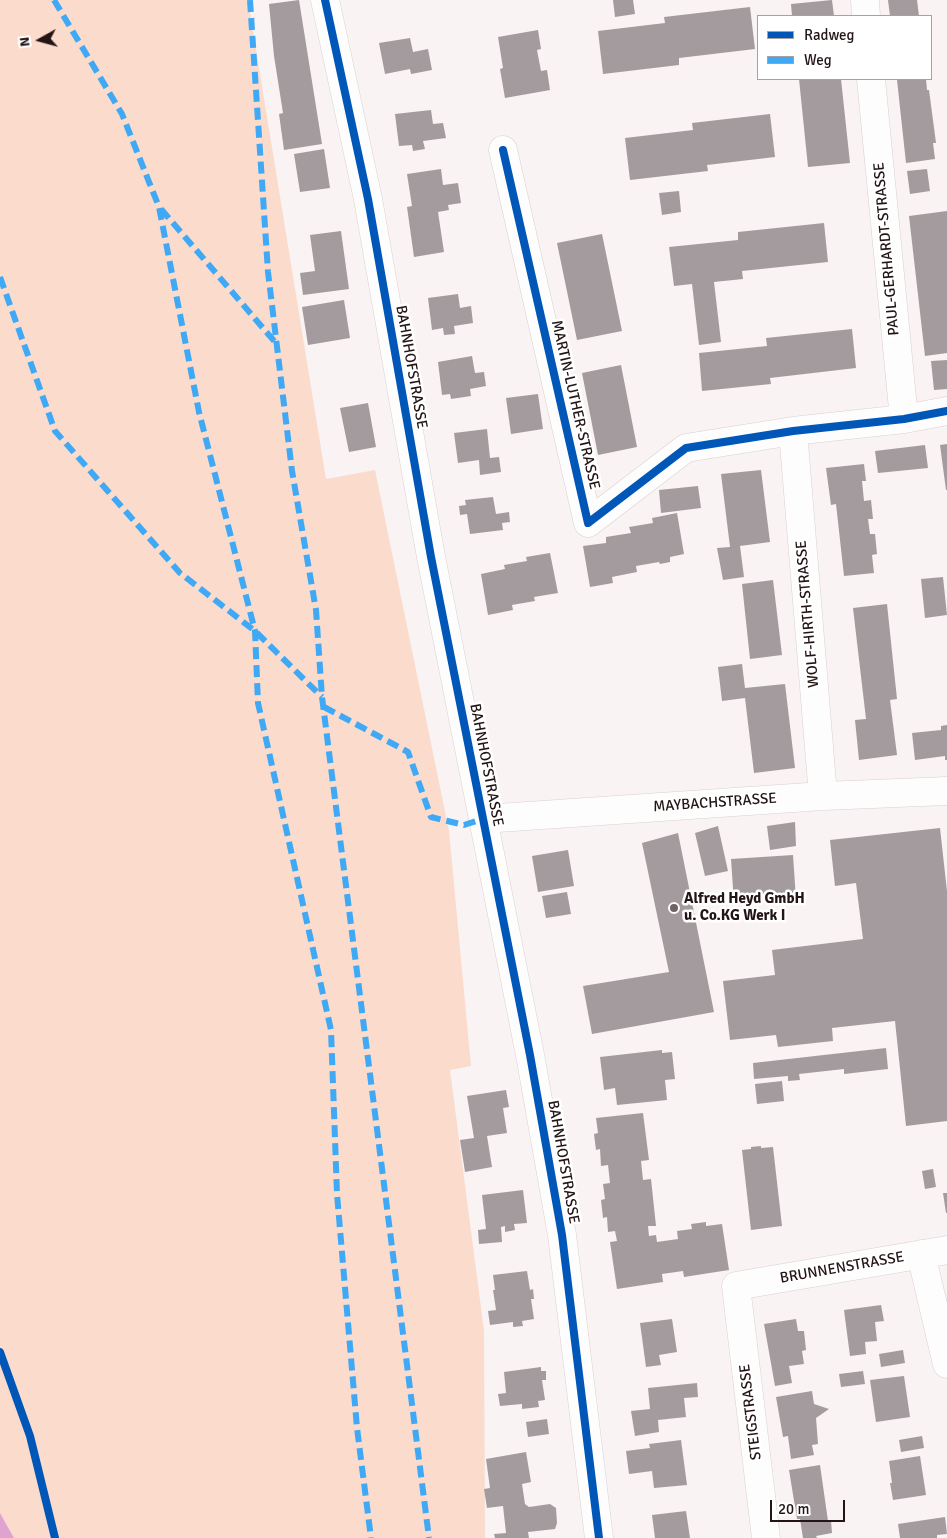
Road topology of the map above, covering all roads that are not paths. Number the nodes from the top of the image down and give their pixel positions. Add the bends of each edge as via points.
1 (325, 0) edge
2 (865, 0) edge
3 (866, 15) edge
4 (871, 80) edge
5 (503, 150) dead end
6 (947, 411) edge
7 (904, 419) junction
8 (793, 431) junction
9 (947, 791) edge
10 (823, 796) junction
11 (484, 819) junction
12 (934, 1252) edge
13 (736, 1286) joint
14 (947, 1364) edge
15 (599, 1538) edge
16 (766, 1538) edge

1 - 11 street, BAHNHOFSTRASSE via 368,199 431,557
2 - 3 street
4 - 7 street, PAUL-GERHARDT-STRASSE
5 - 8 street, MARTIN-LUTHER-STRASSE via 588,523 686,448
6 - 7 street, MARTIN-LUTHER-STRASSE
7 - 8 street, MARTIN-LUTHER-STRASSE
8 - 10 street, WOLF-HIRTH-STRASSE
9 - 10 street, MAYBACHSTRASSE
10 - 11 street, MAYBACHSTRASSE
11 - 15 street, BAHNHOFSTRASSE via 562,1235
12 - 13 street, BRUNNENSTRASSE
12 - 14 street
13 - 16 street, STEIGSTRASSE

